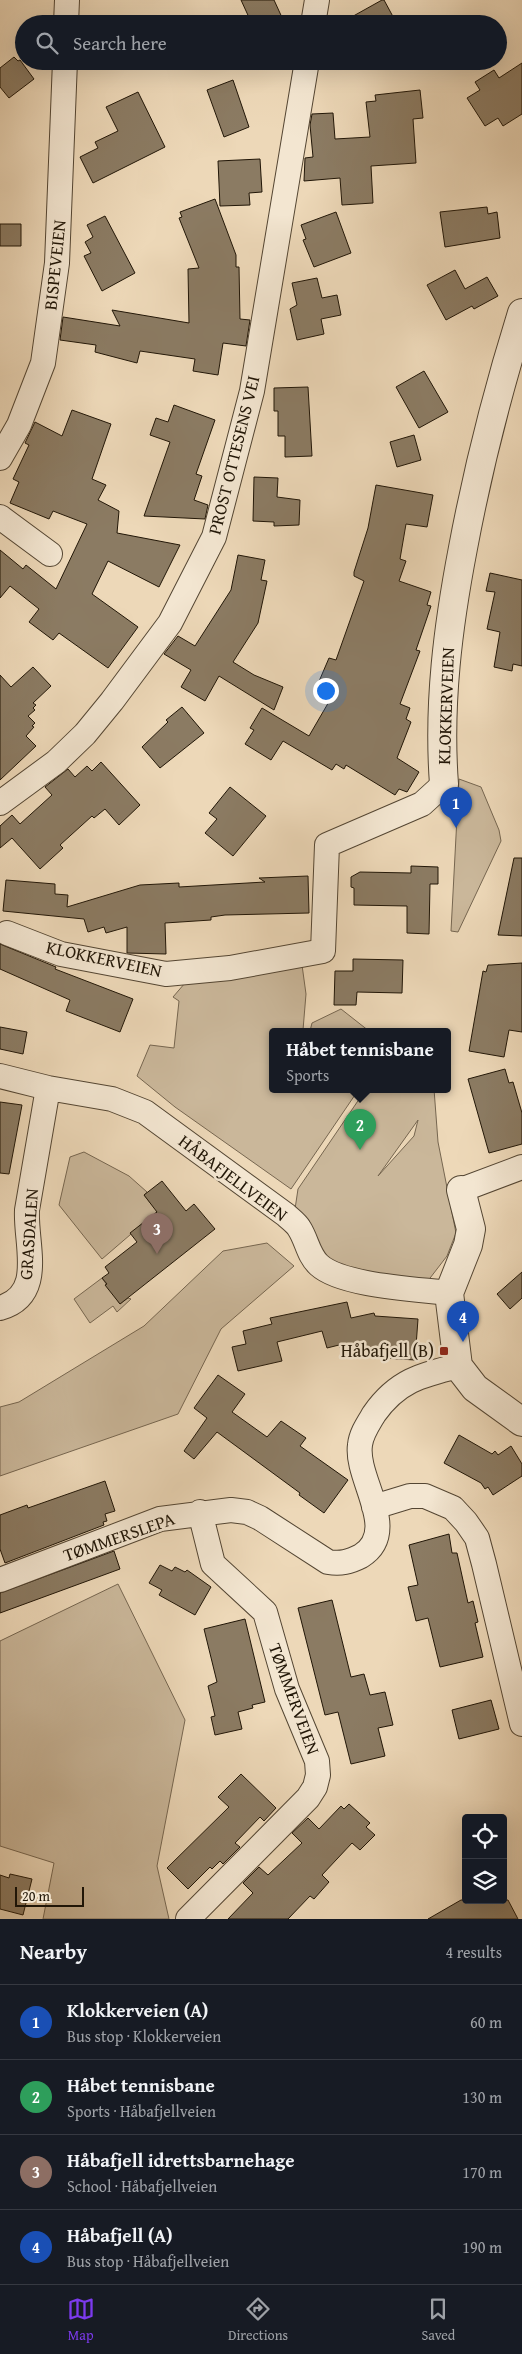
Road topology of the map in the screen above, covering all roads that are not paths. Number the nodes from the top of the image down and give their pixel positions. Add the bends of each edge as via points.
1 (67, 0) edge
2 (317, 0) edge
3 (66, 15) edge
4 (314, 15) edge
5 (65, 70) edge
6 (306, 70) edge
7 (522, 313) edge
8 (0, 458) edge
9 (0, 517) edge
10 (50, 554) dead end
11 (444, 784) joint
12 (0, 803) edge
13 (7, 932) dead end
14 (0, 1076) edge
15 (48, 1088) junction
16 (522, 1167) edge
17 (461, 1190) joint
18 (449, 1293) junction
19 (0, 1308) edge
20 (458, 1366) junction
21 (522, 1422) edge
22 (374, 1507) junction
23 (200, 1512) junction
24 (0, 1580) edge
25 (522, 1724) edge
26 (188, 1919) edge

1 - 3 street
2 - 4 street
5 - 8 street, BISPEVEIEN via 57,263 43,363 20,425
6 - 12 street, PROST OTTESENS VEI via 252,391 214,537 170,623 112,701 56,762
7 - 11 street, KLOKKERVEIEN via 477,473 456,585 445,656 442,710
9 - 10 street
11 - 13 street, KLOKKERVEIEN via 422,804 327,845 323,951 230,968 166,974 62,954
14 - 15 street, HÅBAFJELLVEIEN
15 - 18 street, HÅBAFJELLVEIEN via 112,1099 145,1112 286,1215 300,1228 308,1250 319,1265 331,1273 362,1282
15 - 19 street, GRASDALEN via 27,1210 29,1277 24,1292 14,1303
16 - 17 street
17 - 18 street via 471,1229
18 - 20 street
20 - 21 street via 475,1388
20 - 22 street, TØMMERSLEPA via 422,1375 400,1386 383,1402 366,1426 360,1446
22 - 23 street, TØMMERSLEPA via 378,1528 374,1542 366,1552 339,1564 328,1562 247,1512
22 - 25 street via 410,1496 425,1496 453,1508 477,1538
23 - 24 street, TØMMERSLEPA via 160,1519
23 - 26 street, TØMMERVEIEN via 213,1564 265,1612 287,1689 316,1761 318,1774 308,1798

